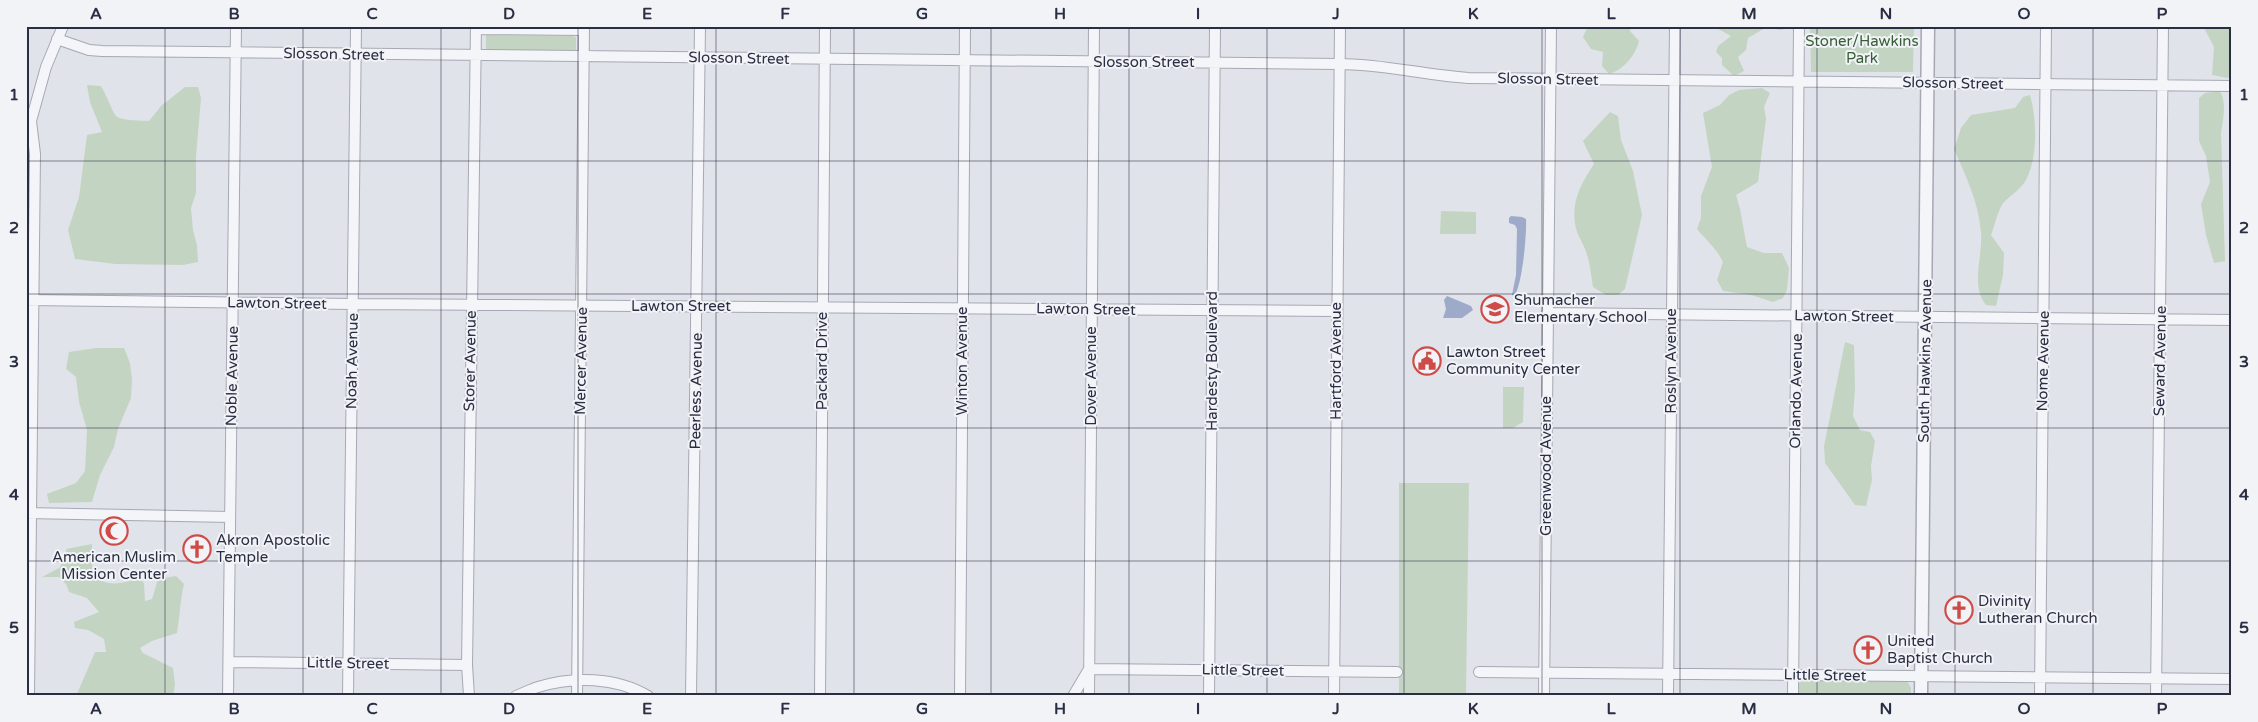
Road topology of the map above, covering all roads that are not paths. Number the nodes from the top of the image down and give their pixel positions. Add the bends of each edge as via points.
1 (63, 26) edge
2 (236, 26) edge
3 (356, 26) edge
4 (700, 26) edge
5 (825, 26) edge
6 (965, 26) edge
7 (1094, 26) edge
8 (1215, 26) edge
9 (1340, 26) edge
10 (1551, 26) edge
11 (1675, 26) edge
12 (1799, 26) edge
13 (1928, 26) edge
14 (2046, 26) edge
15 (2163, 26) edge
16 (476, 28) edge
17 (584, 28) edge
18 (57, 39) junction
19 (235, 52) junction
20 (355, 54) junction
21 (475, 56) junction
22 (585, 57) junction
23 (700, 58) junction
24 (825, 59) junction
25 (965, 60) junction
26 (1094, 62) junction
27 (1214, 62) junction
28 (1339, 64) junction
29 (1550, 79) junction
30 (1674, 80) junction
31 (1799, 82) junction
32 (1927, 83) junction
33 (2046, 84) junction
34 (2162, 86) junction
35 (2232, 86) edge
36 (29, 119) edge
37 (30, 300) edge
38 (234, 302) junction
39 (353, 304) junction
40 (471, 305) junction
41 (582, 306) junction
42 (697, 306) junction
43 (823, 307) junction
44 (962, 308) junction
45 (1092, 309) junction
46 (1212, 310) junction
47 (1337, 311) junction
48 (1547, 313) junction
49 (1671, 314) junction
50 (1797, 316) junction
51 (1925, 318) junction
52 (2044, 318) junction
53 (2160, 319) junction
54 (2232, 320) edge
55 (29, 513) edge
56 (230, 517) junction
57 (229, 662) junction
58 (349, 663) junction
59 (467, 665) junction
60 (1089, 669) junction
61 (1210, 669) junction
62 (1334, 671) junction
63 (1397, 672) dead end
64 (1479, 672) dead end
65 (1544, 673) junction
66 (1668, 674) junction
67 (1793, 674) junction
68 (1921, 676) junction
69 (2040, 677) junction
70 (2156, 678) junction
71 (578, 679) junction
72 (2232, 679) edge
73 (29, 696) edge
74 (228, 696) edge
75 (348, 696) edge
76 (469, 696) edge
77 (516, 696) edge
78 (577, 696) edge
79 (648, 696) edge
80 (691, 696) edge
81 (820, 696) edge
82 (960, 696) edge
83 (1073, 696) edge
84 (1089, 696) edge
85 (1209, 696) edge
86 (1334, 696) edge
87 (1544, 696) edge
88 (1668, 696) edge
89 (1793, 696) edge
90 (1921, 696) edge
91 (2040, 696) edge
92 (2156, 696) edge

1 - 18 street
2 - 19 street, Noble Avenue
3 - 20 street, Noah Avenue
4 - 23 street, Peerless Avenue
5 - 24 street, Packard Drive
6 - 25 street, Winton Avenue
7 - 26 street, Dover Avenue
8 - 27 street, Hardesty Boulevard
9 - 28 street, Hartford Avenue
10 - 29 street, Greenwood Avenue
11 - 30 street, Roslyn Avenue
12 - 31 street, Orlando Avenue
13 - 32 street, South Hawkins Avenue
14 - 33 street, Nome Avenue
15 - 34 street, Seward Avenue
16 - 17 street
16 - 21 street, Storer Avenue
17 - 22 street, Mercer Avenue
18 - 19 street, Slosson Street via 102,51
18 - 36 street
19 - 20 street, Slosson Street
19 - 38 street, Noble Avenue
20 - 21 street, Slosson Street
20 - 39 street, Noah Avenue
21 - 22 street, Slosson Street
21 - 40 street, Storer Avenue
22 - 23 street, Slosson Street
22 - 41 street, Mercer Avenue
23 - 24 street, Slosson Street
23 - 42 street, Peerless Avenue
24 - 25 street, Slosson Street
24 - 43 street, Packard Drive
25 - 26 street, Slosson Street
25 - 44 street, Winton Avenue
26 - 27 street, Slosson Street
26 - 45 street, Dover Avenue
27 - 28 street, Slosson Street
27 - 46 street, Hardesty Boulevard
28 - 29 street, Slosson Street via 1387,66 1450,77
28 - 47 street, Hartford Avenue
29 - 30 street, Slosson Street
29 - 48 street, Greenwood Avenue
30 - 31 street, Slosson Street
30 - 49 street, Roslyn Avenue
31 - 32 street, Slosson Street
31 - 50 street, Orlando Avenue
32 - 33 street, Slosson Street
32 - 51 street, South Hawkins Avenue
33 - 34 street, Slosson Street
33 - 52 street, Nome Avenue
34 - 35 street, Slosson Street
34 - 53 street, Seward Avenue
36 - 37 street via 35,154
37 - 38 street, Lawton Street
37 - 55 street
38 - 39 street, Lawton Street
38 - 56 street, Noble Avenue
39 - 40 street, Lawton Street
39 - 58 street, Noah Avenue
40 - 41 street, Lawton Street
40 - 59 street, Storer Avenue
41 - 42 street, Lawton Street
41 - 71 street, Mercer Avenue
42 - 43 street, Lawton Street
42 - 80 street, Peerless Avenue
43 - 44 street, Lawton Street
43 - 81 street, Packard Drive
44 - 45 street, Lawton Street
44 - 82 street, Winton Avenue
45 - 46 street, Lawton Street
45 - 60 street, Dover Avenue
46 - 47 street, Lawton Street
46 - 61 street, Hardesty Boulevard
47 - 62 street, Hartford Avenue
48 - 49 street, Lawton Street
48 - 65 street, Greenwood Avenue
49 - 50 street, Lawton Street
49 - 66 street, Roslyn Avenue
50 - 51 street, Lawton Street
50 - 67 street, Orlando Avenue
51 - 52 street, Lawton Street
51 - 68 street, South Hawkins Avenue
52 - 53 street, Lawton Street
52 - 69 street, Nome Avenue
53 - 54 street, Lawton Street
53 - 70 street, Seward Avenue
55 - 56 street
55 - 73 street
56 - 57 street, Noble Avenue
57 - 58 street, Little Street
57 - 74 street, Noble Avenue
58 - 59 street, Little Street
58 - 75 street, Noah Avenue
59 - 76 street, Storer Avenue
60 - 61 street, Little Street
60 - 83 street
60 - 84 street, Dover Avenue
61 - 62 street, Little Street
61 - 85 street, Hardesty Boulevard
62 - 63 street, Little Street
62 - 86 street, Hartford Avenue
64 - 65 street, Little Street
65 - 66 street, Little Street
65 - 87 street, Greenwood Avenue
66 - 67 street, Little Street
66 - 88 street, Roslyn Avenue
67 - 68 street, Little Street
67 - 89 street, Orlando Avenue
68 - 69 street, Little Street
68 - 90 street, South Hawkins Avenue
69 - 70 street, Little Street
69 - 91 street, Nome Avenue
70 - 72 street, Little Street
70 - 92 street, Seward Avenue
71 - 77 street via 545,685
71 - 78 street, Mercer Avenue
71 - 79 street via 626,686

